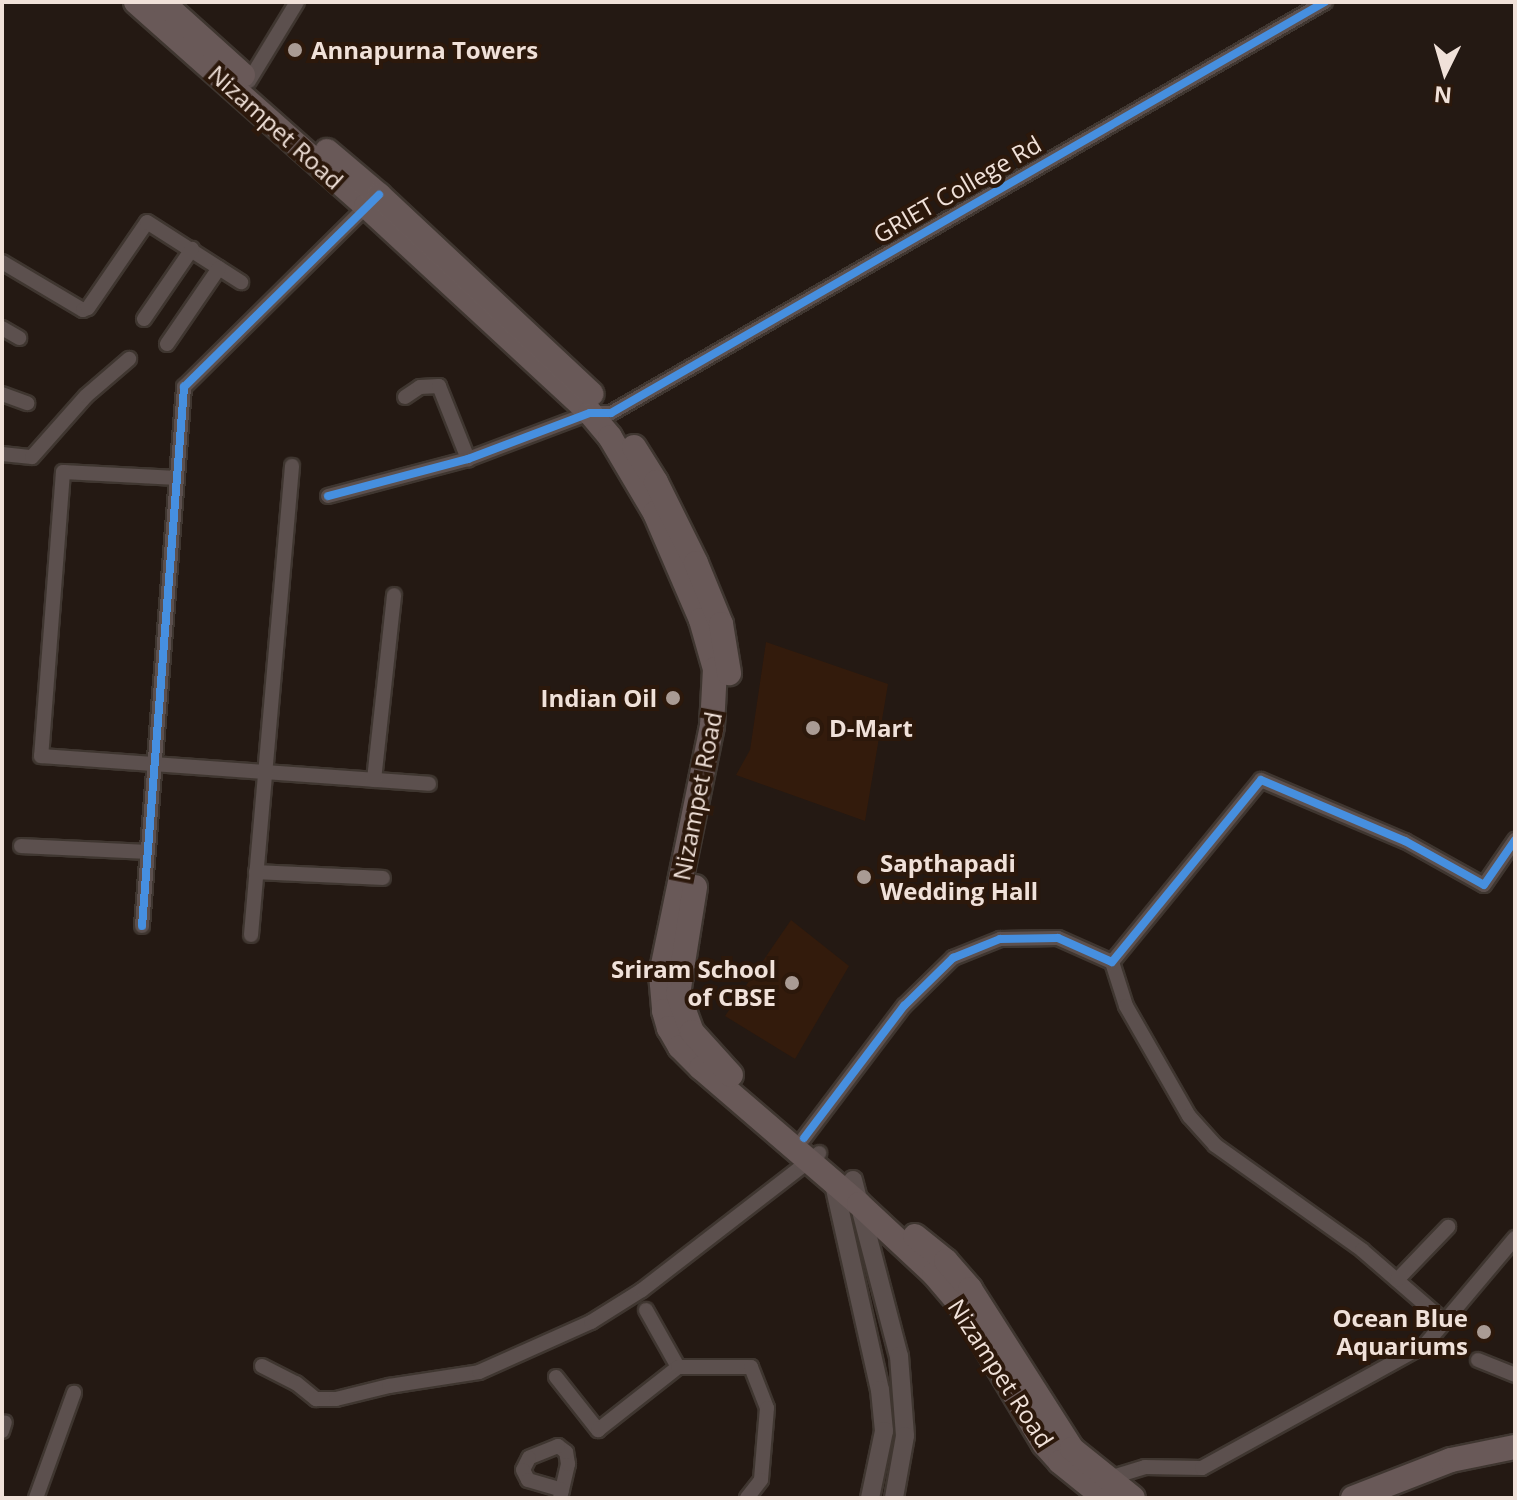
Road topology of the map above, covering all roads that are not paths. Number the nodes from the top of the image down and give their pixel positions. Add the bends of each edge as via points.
1 (136, 2) edge
2 (162, 2) edge
3 (297, 2) edge
4 (1325, 2) edge
5 (249, 81) junction
6 (372, 200) junction
7 (192, 249) junction
8 (2, 262) edge
9 (219, 268) junction
10 (241, 282) dead end
11 (144, 319) dead end
12 (2, 328) edge
13 (19, 338) dead end
14 (167, 344) dead end
15 (129, 359) dead end
16 (2, 394) edge
17 (405, 397) dead end
18 (27, 403) dead end
19 (600, 413) junction
20 (2, 454) edge
21 (468, 459) junction
22 (292, 466) dead end
23 (177, 478) junction
24 (328, 496) dead end
25 (394, 595) dead end
26 (154, 764) junction
27 (265, 772) junction
28 (374, 780) junction
29 (429, 784) dead end
30 (1515, 840) edge
31 (21, 846) dead end
32 (147, 852) junction
33 (256, 872) junction
34 (383, 878) dead end
35 (142, 926) dead end
36 (251, 935) dead end
37 (1112, 962) junction
38 (830, 1169) junction
39 (1448, 1227) dead end
40 (1515, 1238) edge
41 (846, 1244) junction
42 (871, 1250) junction
43 (1397, 1280) junction
44 (646, 1310) dead end
45 (1445, 1322) junction
46 (1478, 1360) dead end
47 (262, 1366) dead end
48 (678, 1367) junction
49 (1515, 1375) edge
50 (556, 1377) dead end
51 (74, 1393) dead end
52 (1515, 1447) edge
53 (1515, 1461) edge
54 (1105, 1488) edge
55 (36, 1498) edge
56 (747, 1498) edge
57 (870, 1498) edge
58 (894, 1498) edge
59 (1133, 1498) edge
60 (1353, 1498) edge
61 (1394, 1498) edge

1 - 6 main road, Nizampet Road
2 - 5 main road, Nizampet Road
3 - 5 street
4 - 19 street, GRIET College Rd
5 - 6 main road, Nizampet Road
6 - 19 main road, Nizampet Road
6 - 23 street via 184,387
7 - 8 street via 150,223 142,225 83,310
7 - 9 street
7 - 11 street
9 - 10 street
9 - 14 street
12 - 13 street
15 - 20 street via 86,396 32,457
16 - 18 street
17 - 21 street via 420,387 439,386
19 - 21 street, GRIET College Rd
19 - 38 main road, Nizampet Road via 655,513 701,620 715,669 712,726 661,974 664,1011 680,1047 701,1068
21 - 24 street, GRIET College Rd
22 - 27 street
23 - 26 street
23 - 26 street via 63,472 41,756
25 - 28 street
26 - 27 street
26 - 32 street
27 - 28 street
27 - 33 street
28 - 29 street
30 - 37 street via 1484,885 1405,841 1261,780
31 - 32 street
32 - 35 street
33 - 34 street
33 - 36 street
37 - 38 street via 1058,938 1000,939 953,958 904,1006
37 - 43 street via 1126,1006 1189,1116 1215,1145
38 - 41 street
38 - 42 street
38 - 47 street via 617,1306 479,1372 316,1399
38 - 54 main road, Nizampet Road via 963,1308 1044,1444 1060,1462
39 - 43 street
40 - 45 street
41 - 42 street
41 - 57 street via 880,1390 884,1431
42 - 58 street via 899,1356 904,1397 905,1436
43 - 45 street
44 - 48 street
45 - 54 street via 1425,1345 1202,1468 1145,1467
46 - 49 street
48 - 50 street via 598,1430
48 - 56 street via 751,1367 767,1408 761,1480
51 - 55 street
52 - 60 main road via 1451,1460
53 - 61 main road via 1449,1473
54 - 59 main road, Nizampet Road

